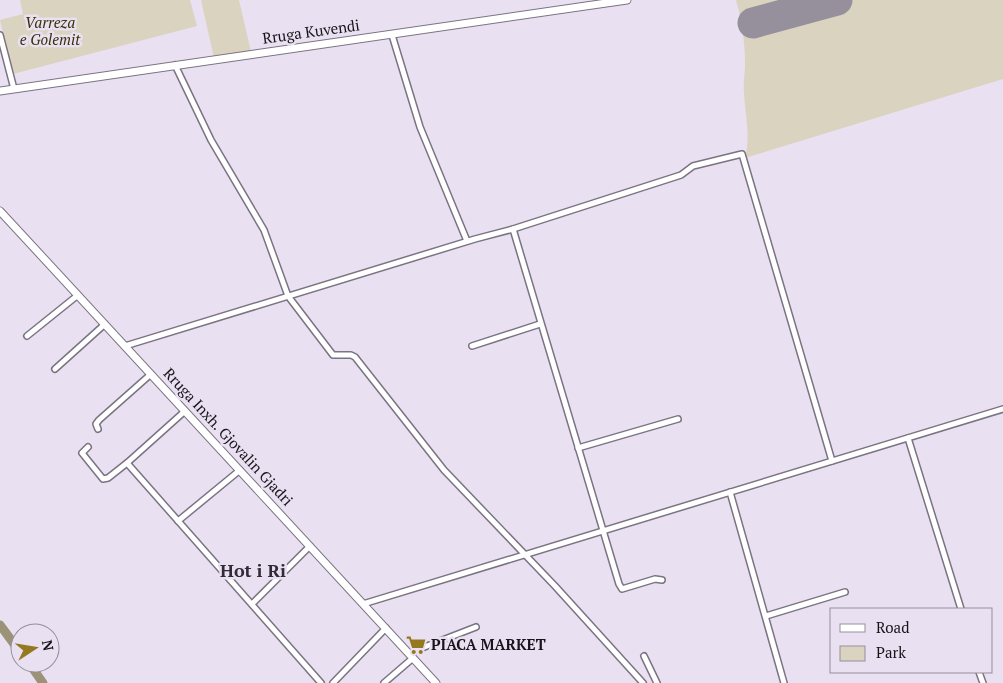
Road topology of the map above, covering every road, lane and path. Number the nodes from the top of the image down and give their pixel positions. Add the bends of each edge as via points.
1 (627, 0) edge
2 (0, 35) edge
3 (392, 35) junction
4 (175, 65) junction
5 (14, 89) junction
6 (0, 91) edge
7 (0, 210) edge
8 (513, 229) junction
9 (467, 241) junction
10 (78, 295) junction
11 (288, 296) junction
12 (105, 324) junction
13 (540, 324) junction
14 (27, 336) dead end
15 (125, 346) junction
16 (472, 346) dead end
17 (55, 369) dead end
18 (151, 374) junction
19 (1003, 409) edge
20 (185, 411) junction
21 (678, 419) dead end
22 (98, 429) dead end
23 (908, 438) junction
24 (88, 447) dead end
25 (578, 448) junction
26 (832, 461) junction
27 (127, 463) junction
28 (240, 470) junction
29 (730, 492) junction
30 (178, 521) junction
31 (602, 530) junction
32 (310, 546) junction
33 (524, 554) junction
34 (662, 580) dead end
35 (845, 592) dead end
36 (252, 604) junction
37 (363, 604) junction
38 (960, 608) edge
39 (766, 616) junction
40 (476, 627) dead end
41 (386, 628) junction
42 (411, 655) junction
43 (644, 656) dead end
44 (321, 683) edge
45 (333, 683) edge
46 (384, 683) edge
47 (436, 683) edge
48 (643, 683) edge
49 (658, 683) edge
50 (784, 683) edge

1 - 3 main road, Rruga Kuvendi
2 - 5 street
3 - 4 main road, Rruga Kuvendi
3 - 9 street via 420,127
4 - 5 main road, Rruga Kuvendi
4 - 11 street via 211,140 264,230
5 - 6 main road, Rruga Kuvendi
7 - 10 main road, Rruga Inxh. Gjovalin Gjadri
8 - 9 street
8 - 13 street
8 - 26 street via 681,175 693,166 742,154
9 - 11 street
10 - 12 main road, Rruga Inxh. Gjovalin Gjadri
10 - 14 street
11 - 15 street
11 - 33 street via 333,355 351,354 355,357 444,470
12 - 15 main road, Rruga Inxh. Gjovalin Gjadri
12 - 17 street
13 - 16 street
13 - 25 street
15 - 18 main road, Rruga Inxh. Gjovalin Gjadri
18 - 20 main road, Rruga Inxh. Gjovalin Gjadri
18 - 22 street via 99,420 96,424
19 - 23 street
20 - 27 street
20 - 28 main road, Rruga Inxh. Gjovalin Gjadri
21 - 25 street
23 - 26 street
23 - 38 street
24 - 27 street via 82,453 103,479
25 - 31 street
26 - 29 street
27 - 30 street
28 - 30 street
28 - 32 main road, Rruga Inxh. Gjovalin Gjadri
29 - 31 street
29 - 39 street
30 - 36 street
31 - 33 street
31 - 34 street via 622,589 655,579
32 - 36 street
32 - 37 main road, Rruga Inxh. Gjovalin Gjadri
33 - 37 street
33 - 48 street
35 - 39 street
36 - 44 street
37 - 41 main road, Rruga Inxh. Gjovalin Gjadri
39 - 50 street
40 - 42 street
41 - 42 main road, Rruga Inxh. Gjovalin Gjadri
41 - 45 street
42 - 46 street
42 - 47 main road, Rruga Inxh. Gjovalin Gjadri
43 - 49 street

